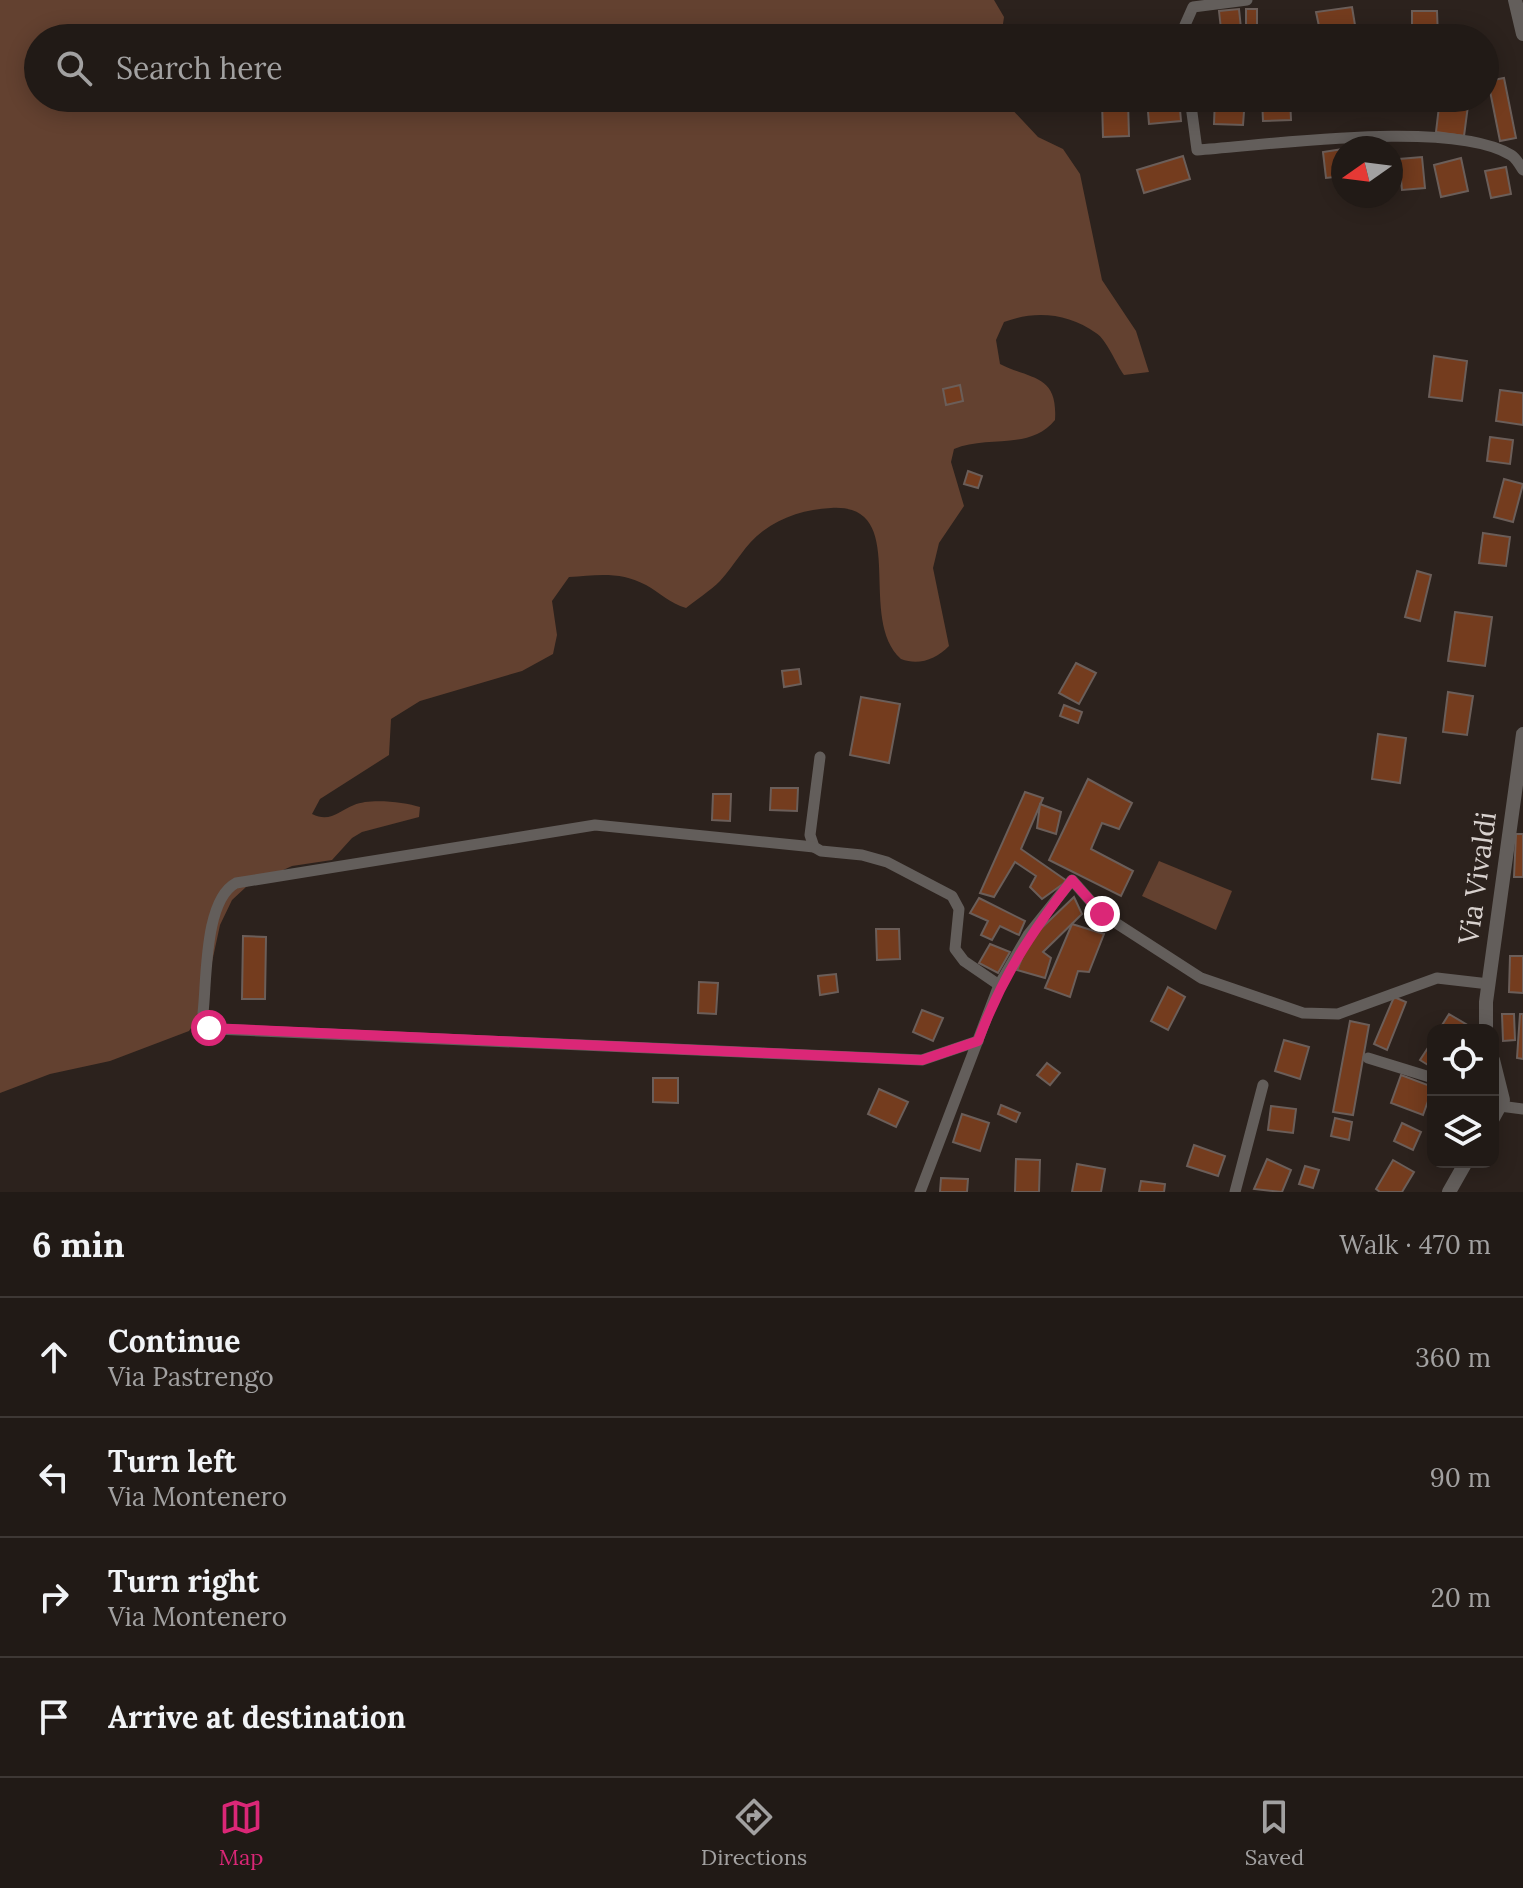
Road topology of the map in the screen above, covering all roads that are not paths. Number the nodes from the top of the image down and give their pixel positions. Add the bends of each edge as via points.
1 (1247, 0) edge
2 (1515, 0) edge
3 (1185, 24) edge
4 (1523, 34) edge
5 (1192, 112) edge
6 (1523, 170) edge
7 (1523, 734) edge
8 (820, 757) dead end
9 (814, 847) junction
10 (1489, 984) junction
11 (999, 985) junction
12 (1486, 1024) edge
13 (978, 1041) junction
14 (1368, 1058) dead end
15 (1427, 1076) edge
16 (1263, 1085) dead end
17 (1499, 1103) edge
18 (1523, 1108) edge
19 (1462, 1168) edge
20 (920, 1192) edge
21 (1235, 1192) edge
22 (1449, 1192) edge

1 - 3 street via 1193,7
2 - 4 street
5 - 6 street via 1197,150 1405,135 1473,143 1513,156
7 - 10 street, Via Vivaldi
8 - 9 street via 810,835
9 - 11 street via 887,862 952,896 958,903 955,949
9 - 13 street via 595,825 236,883 222,893 213,916 205,1024 215,1029 922,1060
10 - 11 street via 1437,978 1338,1014 1303,1013 1201,978 1102,914 1072,880 1028,935
10 - 12 street, Via Vivaldi
11 - 13 street
13 - 20 street
14 - 15 street
16 - 21 street
17 - 18 street
19 - 22 street

